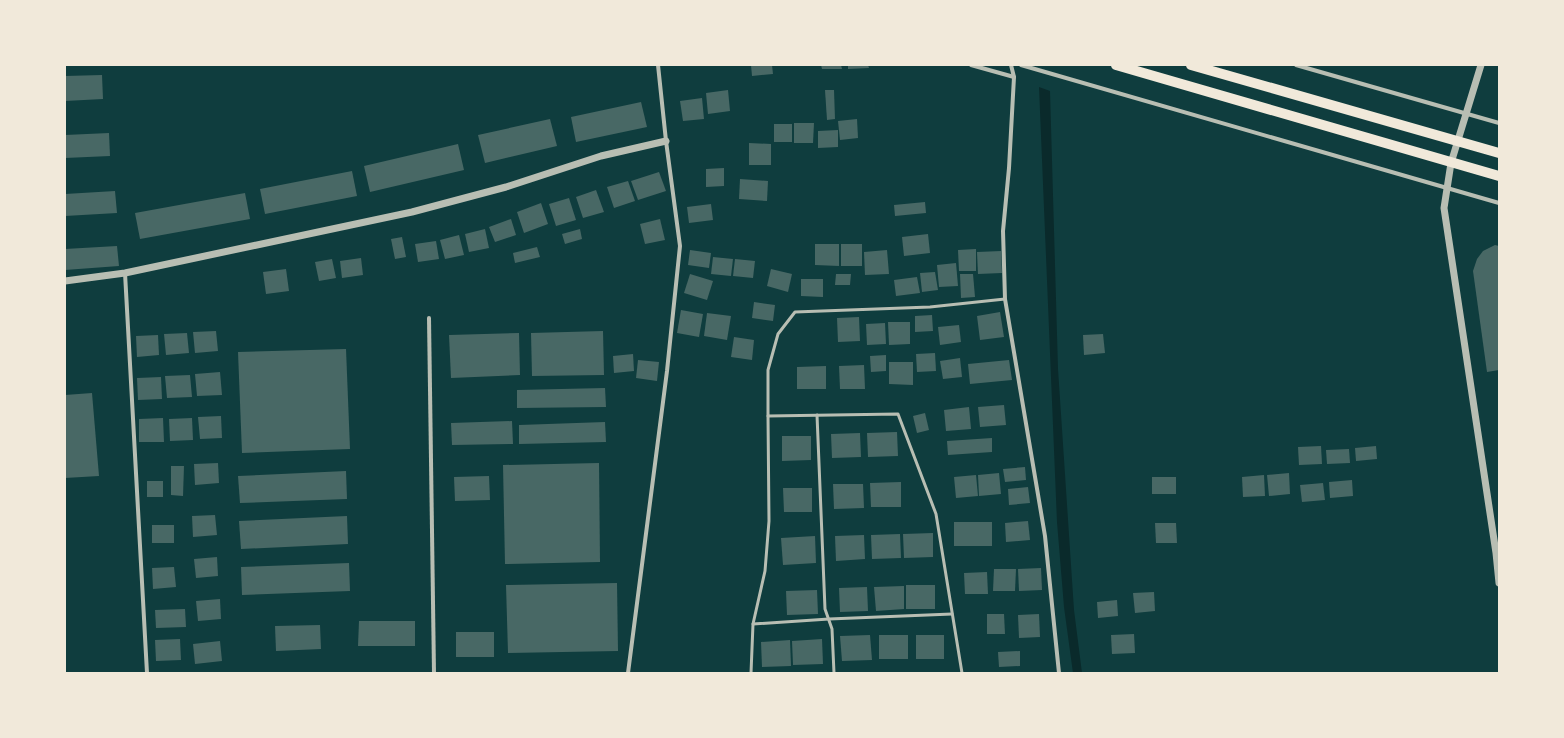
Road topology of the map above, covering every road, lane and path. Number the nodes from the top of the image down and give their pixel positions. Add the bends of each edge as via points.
1 (658, 65) edge
2 (970, 65) edge
3 (1011, 65) edge
4 (1021, 65) edge
5 (1116, 65) edge
6 (1191, 65) edge
7 (1296, 65) edge
8 (1481, 65) edge
9 (1014, 78) junction
10 (1466, 114) junction
11 (1499, 123) edge
12 (666, 141) junction
13 (1457, 141) junction
14 (1499, 153) edge
15 (1451, 163) junction
16 (1499, 176) edge
17 (1446, 188) junction
18 (1499, 204) edge
19 (126, 273) junction
20 (65, 281) edge
21 (1005, 299) junction
22 (429, 318) dead end
23 (816, 415) junction
24 (768, 416) junction
25 (1499, 583) edge
26 (952, 614) junction
27 (828, 619) junction
28 (753, 624) junction
29 (147, 673) edge
30 (434, 673) edge
31 (628, 673) edge
32 (751, 673) edge
33 (834, 673) edge
34 (962, 673) edge
35 (1059, 673) edge

1 - 12 street
2 - 9 street
3 - 9 street
4 - 17 street
5 - 15 main road
6 - 13 main road
7 - 10 street
8 - 10 street
9 - 21 street via 1004,231
10 - 11 street
10 - 13 street
12 - 19 street via 602,156 506,187 412,212
12 - 31 street via 680,246 667,372
13 - 14 main road
13 - 15 street
15 - 16 main road
15 - 17 street
17 - 18 street
17 - 25 street via 1444,208
19 - 20 street
19 - 29 street
21 - 24 lane via 930,307 795,312 778,334 768,370
21 - 35 street via 1045,536
22 - 30 street
23 - 24 lane
23 - 26 lane via 898,414 936,514
23 - 27 lane via 825,609
24 - 28 lane via 769,521 764,571
26 - 27 lane
26 - 34 lane
27 - 28 lane
27 - 33 lane via 832,629
28 - 32 lane

